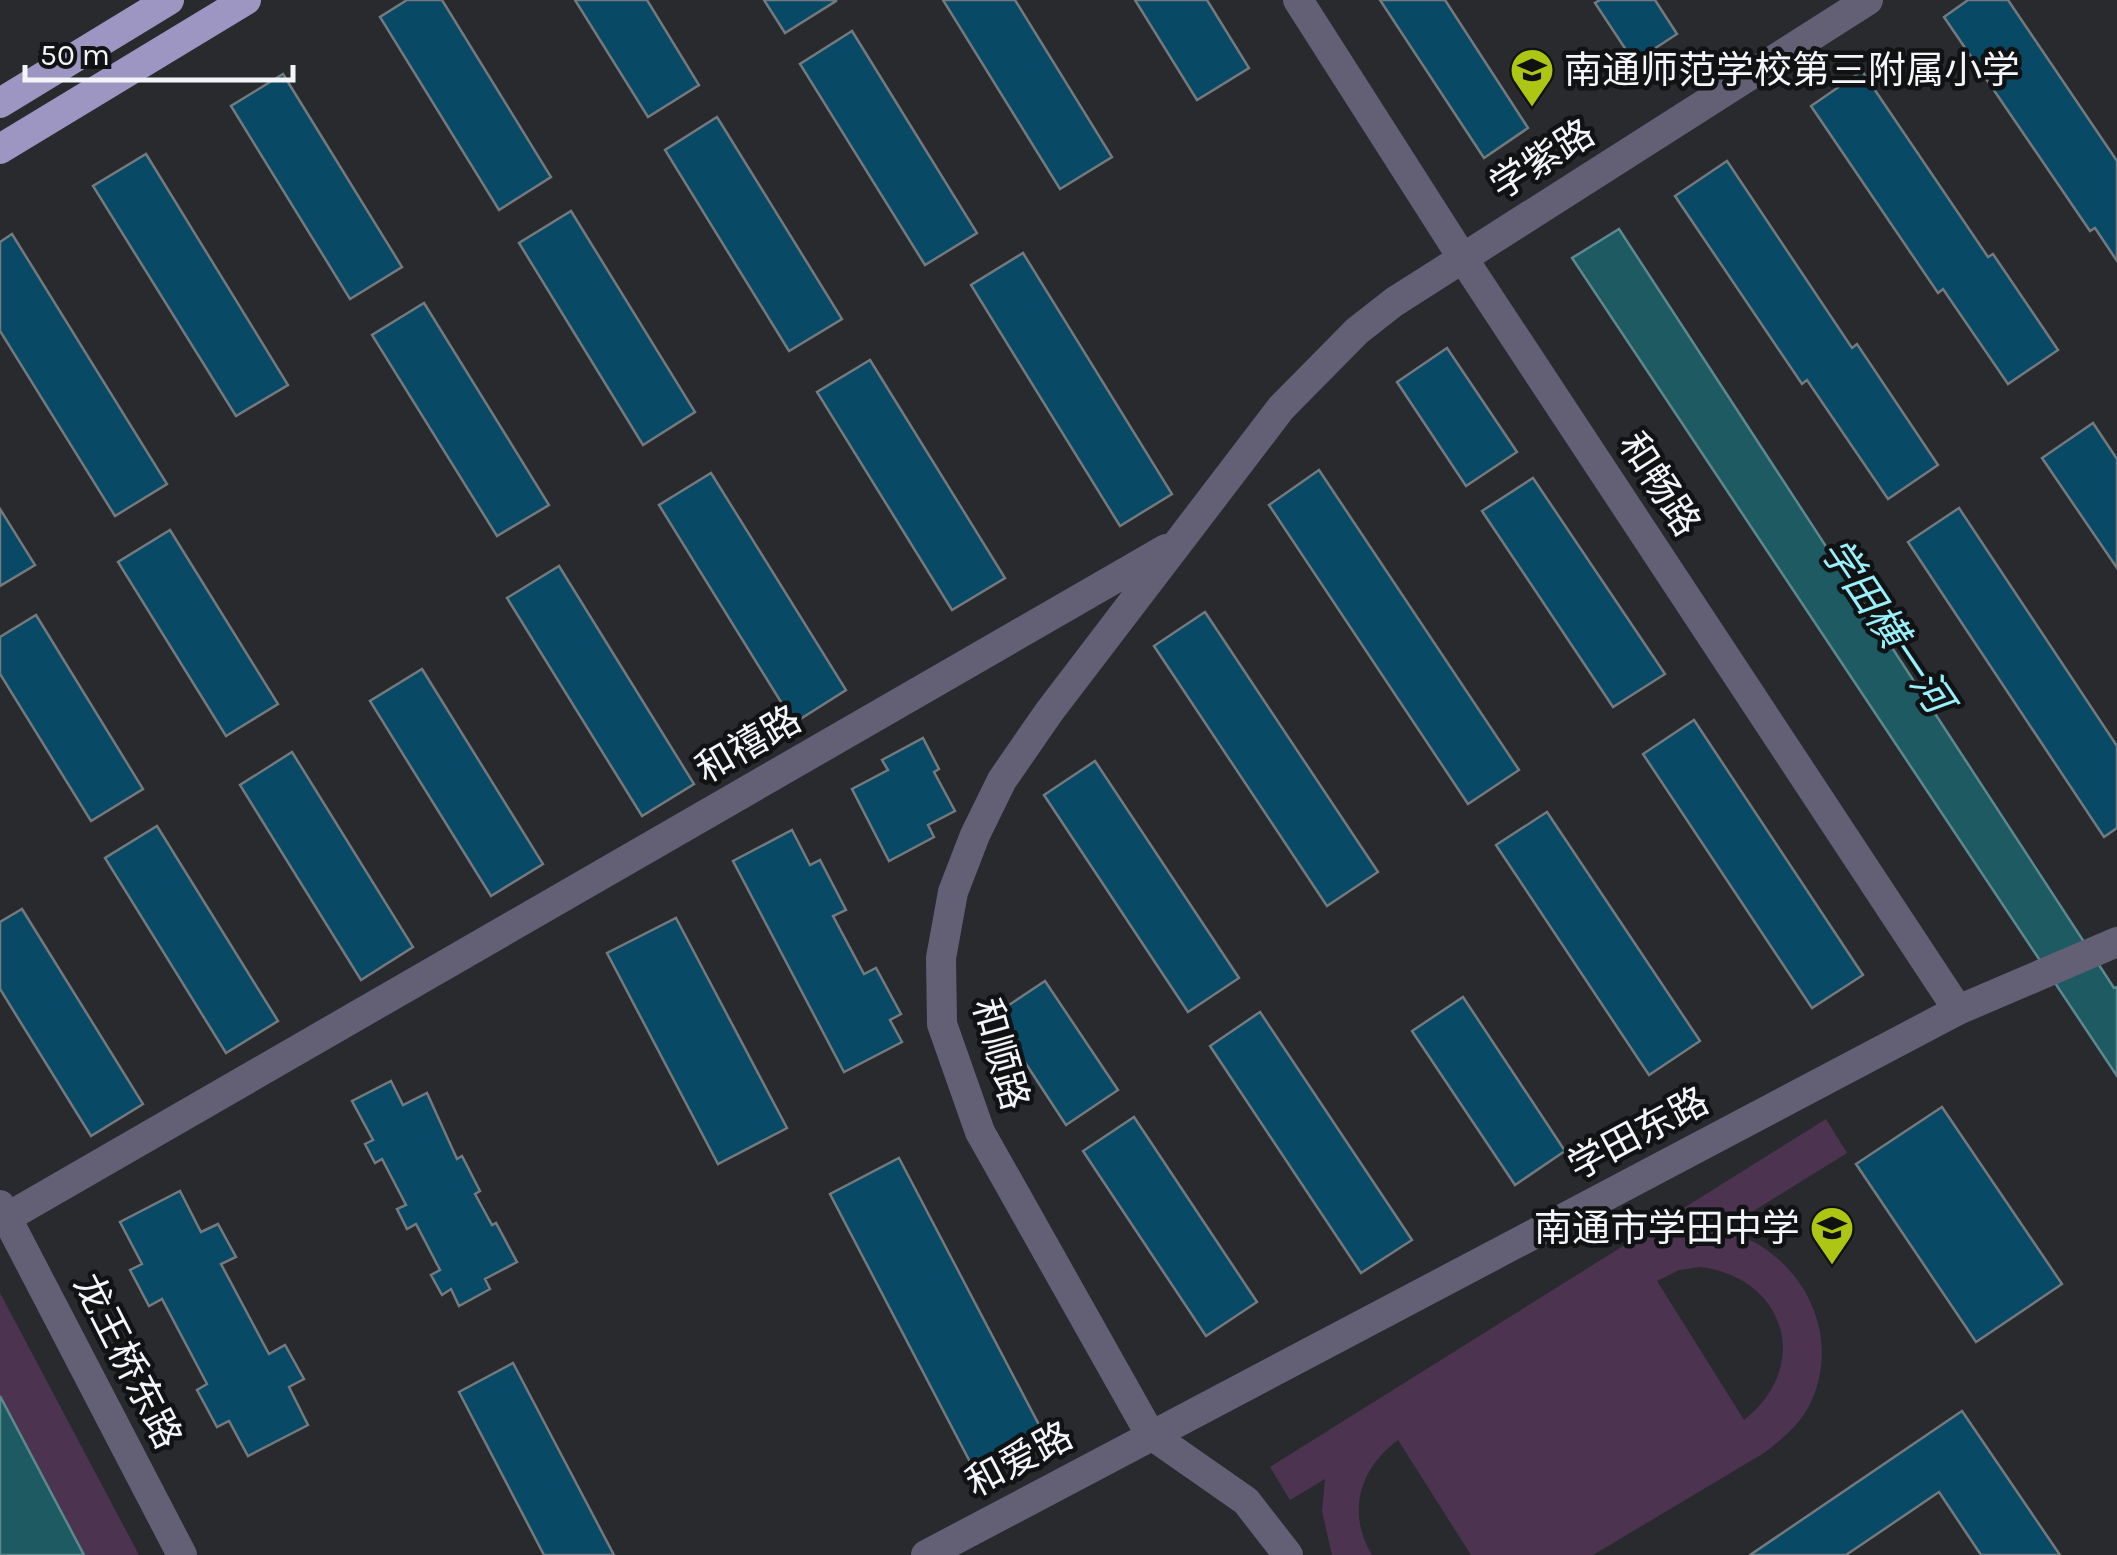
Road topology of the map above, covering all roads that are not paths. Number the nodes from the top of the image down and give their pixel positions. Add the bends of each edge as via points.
1 (169, 0) edge
2 (246, 0) edge
3 (1298, 0) edge
4 (1868, 0) edge
5 (0, 103) edge
6 (0, 149) edge
7 (1462, 257) junction
8 (1178, 542) junction
9 (2114, 943) edge
10 (1958, 1010) junction
11 (3, 1212) edge
12 (1150, 1434) junction
13 (182, 1555) edge
14 (926, 1555) edge
15 (1288, 1555) edge

1 - 5 main road
2 - 6 main road
3 - 7 street, 和畅路
4 - 7 street, 学紫路
7 - 8 street, 和禧路 via 1382,311 1324,362
7 - 10 street, 和畅路
8 - 11 street, 和禧路
8 - 12 street, 和顺路 via 1002,780 953,892 942,958 942,1024 980,1132
9 - 10 street, 学田东路
10 - 12 street, 学田东路
11 - 13 street, 龙王桥东路
12 - 14 street, 和爱路
12 - 15 street via 1246,1501

